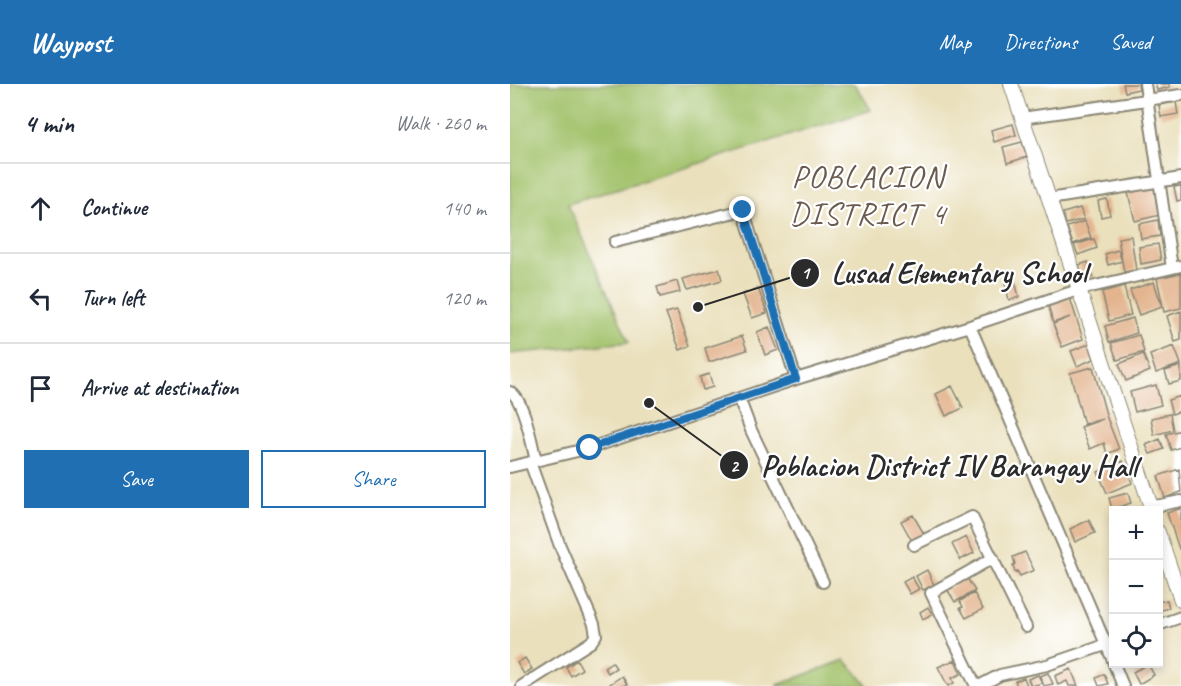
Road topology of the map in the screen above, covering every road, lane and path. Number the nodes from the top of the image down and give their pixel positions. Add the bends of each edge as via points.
1 (1011, 84) edge
2 (1145, 84) edge
3 (1181, 95) edge
4 (1148, 100) junction
5 (1022, 118) junction
6 (1181, 178) edge
7 (1159, 182) junction
8 (1049, 199) junction
9 (615, 242) dead end
10 (1176, 267) edge
11 (1078, 290) junction
12 (970, 326) junction
13 (796, 379) junction
14 (510, 392) edge
15 (739, 398) junction
16 (533, 462) junction
17 (510, 467) edge
18 (1181, 501) edge
19 (1150, 506) edge
20 (1162, 506) edge
21 (914, 545) dead end
22 (1163, 547) edge
23 (993, 558) junction
24 (823, 582) dead end
25 (1181, 600) edge
26 (1181, 617) edge
27 (1163, 623) edge
28 (1026, 627) dead end
29 (1109, 643) edge
30 (1116, 668) edge
31 (522, 686) edge
32 (978, 686) edge
33 (1124, 686) edge

1 - 5 street
2 - 4 street
3 - 4 street
4 - 5 street
4 - 7 street
5 - 8 street
6 - 7 street
7 - 8 street
7 - 10 street
8 - 11 street
9 - 13 street via 743,210
10 - 11 street
11 - 12 street
11 - 19 street
12 - 13 street
12 - 29 street
13 - 15 street
14 - 16 street via 520,403
15 - 16 street via 590,448
15 - 24 street
16 - 17 street
16 - 31 street via 560,546 596,635
18 - 20 street
21 - 23 street via 972,517
22 - 25 street
23 - 28 street
23 - 32 street via 931,593
26 - 27 street
29 - 32 street via 1047,665 1000,675
30 - 33 street

